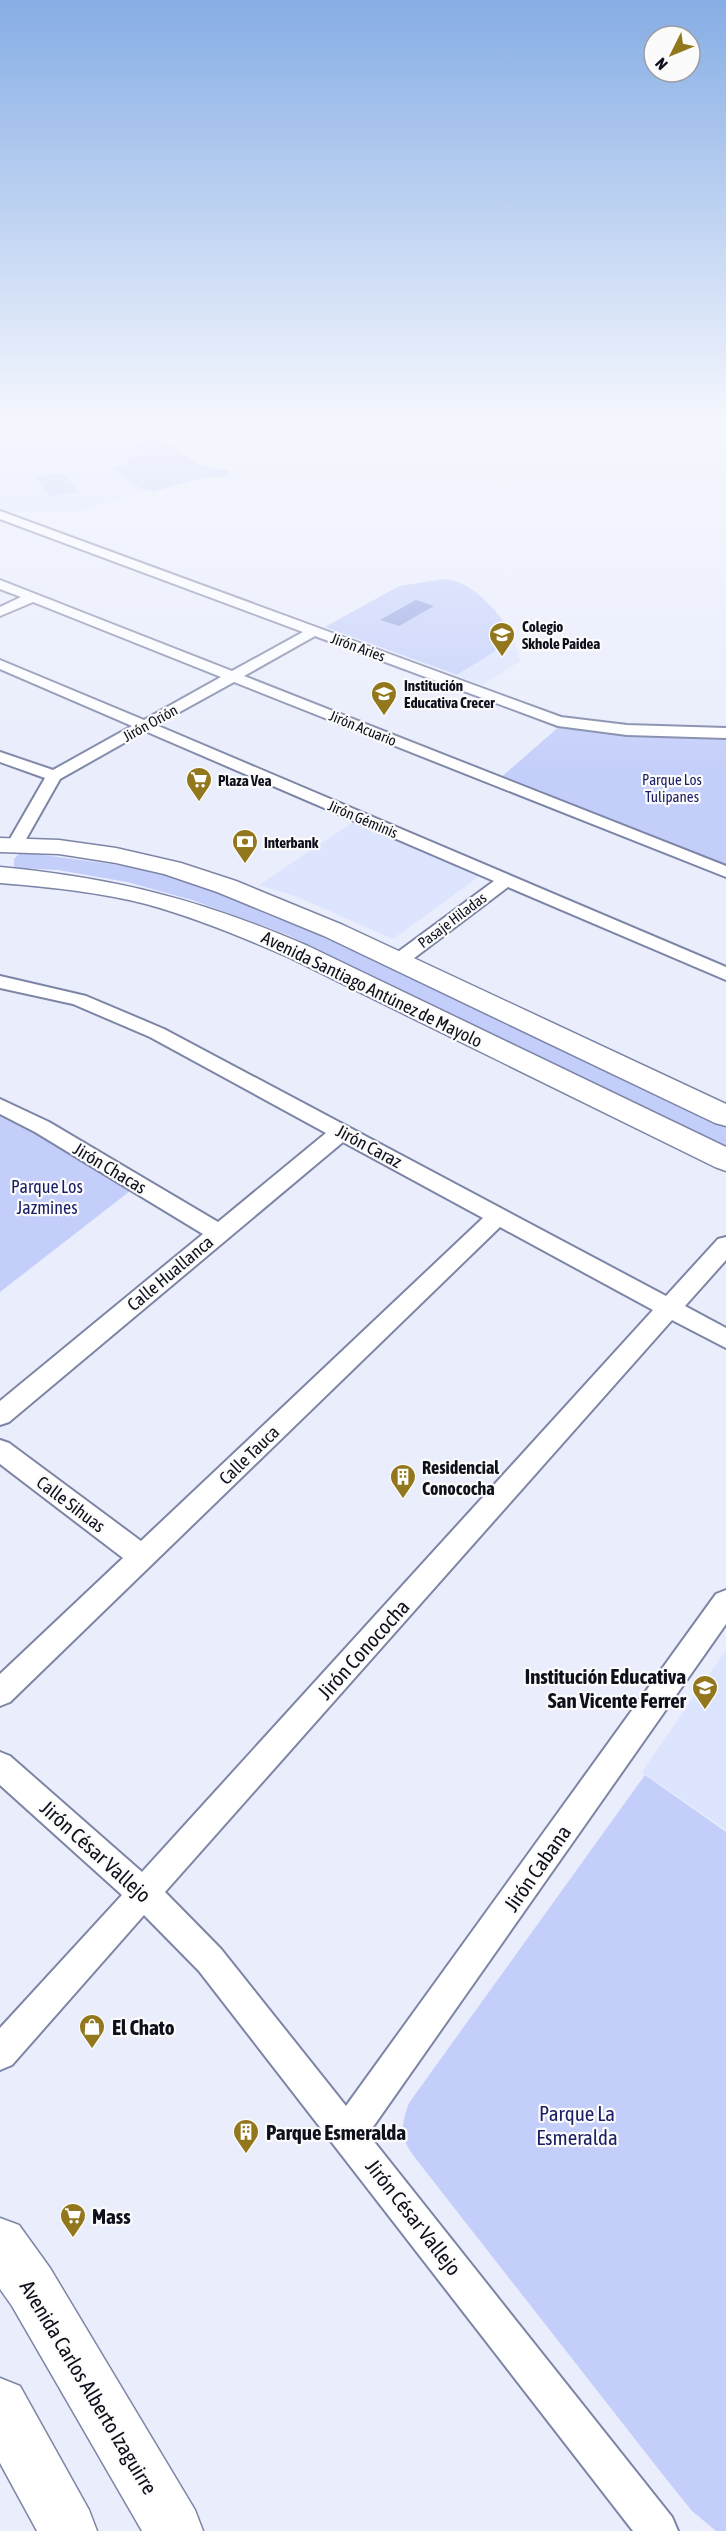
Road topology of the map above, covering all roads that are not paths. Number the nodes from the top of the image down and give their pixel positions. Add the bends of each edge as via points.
1 (71, 541) edge
2 (0, 584) edge
3 (32, 597) junction
4 (0, 612) edge
5 (314, 631) junction
6 (0, 664) edge
7 (232, 676) junction
8 (144, 726) junction
9 (726, 733) edge
10 (5, 761) edge
11 (54, 776) junction
12 (8, 845) edge
13 (726, 872) edge
14 (0, 875) edge
15 (506, 880) junction
16 (398, 961) junction
17 (726, 974) edge
18 (0, 982) edge
19 (642, 1076) junction
20 (669, 1089) junction
21 (611, 1103) junction
22 (0, 1106) edge
23 (726, 1116) edge
24 (640, 1117) junction
25 (341, 1132) junction
26 (726, 1160) edge
27 (498, 1216) junction
28 (219, 1233) junction
29 (726, 1245) edge
30 (670, 1308) junction
31 (726, 1339) edge
32 (0, 1415) edge
33 (0, 1450) edge
34 (143, 1558) junction
35 (726, 1602) edge
36 (0, 1693) edge
37 (0, 1766) edge
38 (144, 1893) junction
39 (0, 2053) edge
40 (348, 2133) junction
41 (0, 2244) edge
42 (0, 2406) edge
43 (68, 2531) edge
44 (174, 2531) edge
45 (658, 2531) edge

1 - 5 street, Jirón Aries
2 - 3 street, Jirón Acuario
3 - 4 street
3 - 7 street, Jirón Acuario
5 - 7 street, Jirón Orión
5 - 9 street, Jirón Aries via 558,721 627,730
6 - 8 street, Jirón Géminis
7 - 8 street, Jirón Orión
7 - 13 street, Jirón Acuario
8 - 11 street, Jirón Orión
8 - 15 street, Jirón Géminis
10 - 11 street
11 - 12 street, Jirón Orión
12 - 16 main road, Avenida Santiago Antúnez de Mayolo via 124,857 171,868 291,910
14 - 21 main road, Avenida Santiago Antúnez de Mayolo via 121,891 212,916 299,952
15 - 16 street, Pasaje Hiladas
15 - 17 street, Jirón Géminis
16 - 19 main road, Avenida Santiago Antúnez de Mayolo
18 - 25 street, Jirón Caraz via 63,995 116,1014
19 - 20 main road, Avenida Santiago Antúnez de Mayolo
19 - 21 main road via 639,1096 628,1102
20 - 23 main road, Avenida Santiago Antúnez de Mayolo
20 - 24 main road via 644,1098 638,1106
21 - 24 main road, Avenida Santiago Antúnez de Mayolo
22 - 28 street, Jirón Chacas
24 - 26 main road, Avenida Santiago Antúnez de Mayolo
25 - 27 street, Jirón Caraz
25 - 28 street, Calle Huallanca
27 - 30 street, Jirón Caraz
27 - 34 street, Calle Tauca
28 - 32 street, Calle Huallanca
29 - 30 street, Jirón Conococha
30 - 31 street, Jirón Caraz
30 - 38 street, Jirón Conococha
33 - 34 street, Calle Sihuas
34 - 36 street, Calle Tauca
35 - 40 street, Jirón Cabana
37 - 38 street, Jirón César Vallejo
38 - 39 street, Jirón Conococha
38 - 40 street, Jirón César Vallejo via 210,1960
40 - 45 street, Jirón César Vallejo
41 - 44 main road, Avenida Carlos Alberto Izaguirre via 31,2287
42 - 43 main road

